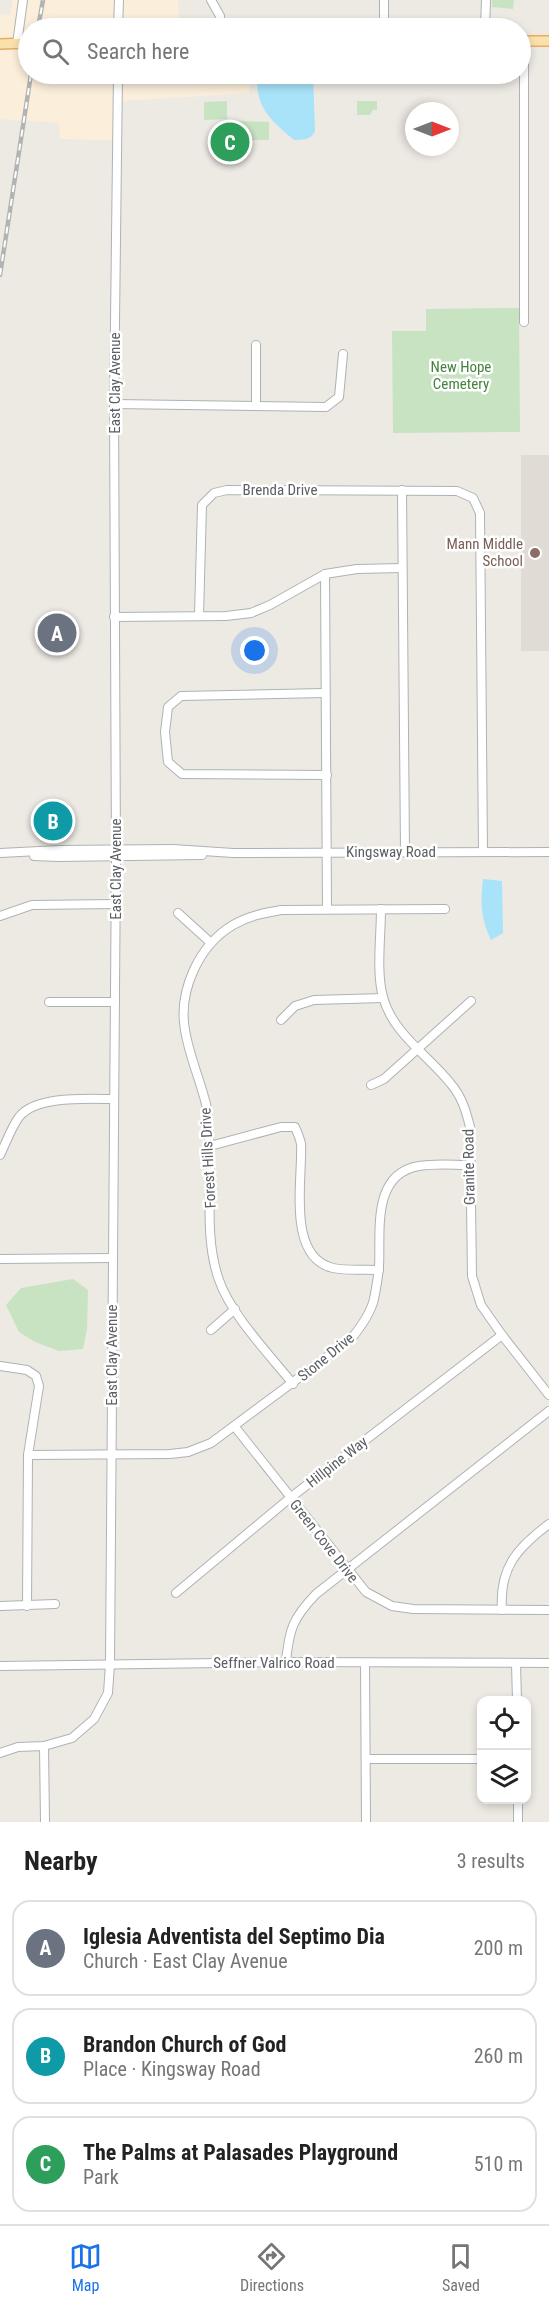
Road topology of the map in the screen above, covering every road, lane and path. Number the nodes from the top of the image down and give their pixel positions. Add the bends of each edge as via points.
1 (23, 0) edge
2 (119, 0) edge
3 (384, 0) edge
4 (486, 0) edge
5 (214, 1) edge
6 (21, 18) edge
7 (118, 18) edge
8 (220, 18) edge
9 (384, 18) edge
10 (485, 18) edge
11 (18, 37) edge
12 (531, 41) edge
13 (549, 41) edge
14 (0, 44) edge
15 (17, 44) joint
16 (118, 84) edge
17 (522, 84) edge
18 (524, 322) dead end
19 (256, 345) dead end
20 (343, 354) dead end
21 (114, 404) junction
22 (256, 406) junction
23 (402, 490) junction
24 (402, 568) junction
25 (325, 574) junction
26 (199, 616) junction
27 (114, 617) junction
28 (324, 693) junction
29 (327, 775) junction
30 (405, 852) junction
31 (483, 852) junction
32 (549, 852) edge
33 (1, 853) edge
34 (116, 853) junction
35 (327, 853) junction
36 (116, 904) junction
37 (327, 909) junction
38 (381, 909) junction
39 (445, 909) dead end
40 (178, 914) dead end
41 (0, 916) edge
42 (211, 943) junction
43 (383, 998) junction
44 (471, 1000) dead end
45 (49, 1002) dead end
46 (115, 1002) junction
47 (281, 1020) dead end
48 (417, 1049) junction
49 (371, 1086) dead end
50 (114, 1099) junction
51 (210, 1146) junction
52 (0, 1155) edge
53 (470, 1165) junction
54 (113, 1258) junction
55 (0, 1259) edge
56 (379, 1270) junction
57 (235, 1310) junction
58 (212, 1330) dead end
59 (502, 1335) junction
60 (0, 1366) edge
61 (293, 1384) junction
62 (549, 1395) edge
63 (549, 1411) edge
64 (235, 1427) junction
65 (28, 1455) junction
66 (112, 1455) junction
67 (291, 1498) junction
68 (549, 1524) edge
69 (348, 1571) junction
70 (176, 1593) dead end
71 (55, 1604) dead end
72 (0, 1606) edge
73 (27, 1606) junction
74 (501, 1610) junction
75 (549, 1611) edge
76 (286, 1662) junction
77 (365, 1663) junction
78 (516, 1663) junction
79 (549, 1663) edge
80 (110, 1664) junction
81 (0, 1666) edge
82 (517, 1696) edge
83 (44, 1746) junction
84 (0, 1753) edge
85 (366, 1759) junction
86 (477, 1759) edge
87 (518, 1804) edge
88 (45, 1822) edge
89 (366, 1822) edge
90 (518, 1822) edge

1 - 6 street
2 - 7 street
3 - 9 street
4 - 10 street
5 - 8 street
11 - 15 street
12 - 13 main road
14 - 15 main road
16 - 21 street, East Clay Avenue
17 - 18 street
19 - 22 street
20 - 22 street via 339,397 326,407
21 - 22 street
21 - 27 street, East Clay Avenue
23 - 24 street
23 - 26 street, Brenda Drive via 214,493 202,505
23 - 31 street, Brenda Drive via 457,491 473,498 480,513
24 - 25 street
24 - 30 street
25 - 26 street via 250,613
25 - 28 street
26 - 27 street
27 - 34 street, East Clay Avenue
28 - 29 street
28 - 29 street via 181,696 168,707 165,732 168,762 182,774
29 - 35 street
30 - 31 street, Kingsway Road
30 - 35 street, Kingsway Road
31 - 32 street, Kingsway Road
33 - 34 street, Kingsway Road via 59,857
34 - 35 street, Kingsway Road
34 - 36 street, East Clay Avenue
35 - 37 street
36 - 41 street via 32,905
36 - 46 street, East Clay Avenue
37 - 38 street, Forest Hills Drive
37 - 42 street, Forest Hills Drive via 256,914 232,925
38 - 39 street, Forest Hills Drive
38 - 43 street, Granite Road
40 - 42 street
42 - 51 street, Forest Hills Drive via 194,969 184,1000 184,1030 207,1106
43 - 47 street via 314,1000 295,1006
43 - 48 street, Granite Road via 395,1024
44 - 48 street
45 - 46 street
46 - 50 street, East Clay Avenue
48 - 49 street
48 - 53 street, Granite Road via 452,1085 463,1103 470,1127
50 - 52 street via 41,1104 20,1116
50 - 54 street, East Clay Avenue
51 - 56 street via 281,1127 295,1127 301,1141 300,1219 307,1249 332,1268
51 - 57 street, Forest Hills Drive via 211,1250 220,1282
53 - 56 street, Stone Drive via 418,1166 400,1175 387,1189 380,1207
53 - 59 street, Granite Road via 472,1276 481,1305
54 - 55 street
54 - 66 street, East Clay Avenue
56 - 61 street, Stone Drive via 373,1302 358,1331
57 - 58 street
57 - 61 street, Forest Hills Drive
59 - 62 street, Granite Road
59 - 67 street, Hillpine Way
60 - 65 street via 27,1370 36,1376 39,1386
61 - 64 street, Stone Drive
63 - 69 street
64 - 66 street, Stone Drive via 188,1452
64 - 67 street, Green Cove Drive
65 - 66 street, Stone Drive
65 - 73 street
66 - 80 street, East Clay Avenue
67 - 69 street, Green Cove Drive
67 - 70 street, Hillpine Way
68 - 74 street via 529,1539 508,1565 500,1594
69 - 74 street, Green Cove Drive via 366,1592 392,1606 413,1610
69 - 76 street via 316,1594 295,1618 288,1636
71 - 73 street
72 - 73 street
74 - 75 street, Green Cove Drive
76 - 77 street, Seffner Valrico Road
76 - 80 street, Seffner Valrico Road
77 - 78 street, Seffner Valrico Road
77 - 85 street
78 - 79 street, Seffner Valrico Road
78 - 82 street
80 - 81 street, Seffner Valrico Road
80 - 83 street, East Clay Avenue via 108,1693 94,1719 72,1738
83 - 84 street, East Clay Avenue via 18,1747
83 - 88 street
85 - 86 street
85 - 89 street
87 - 90 street

